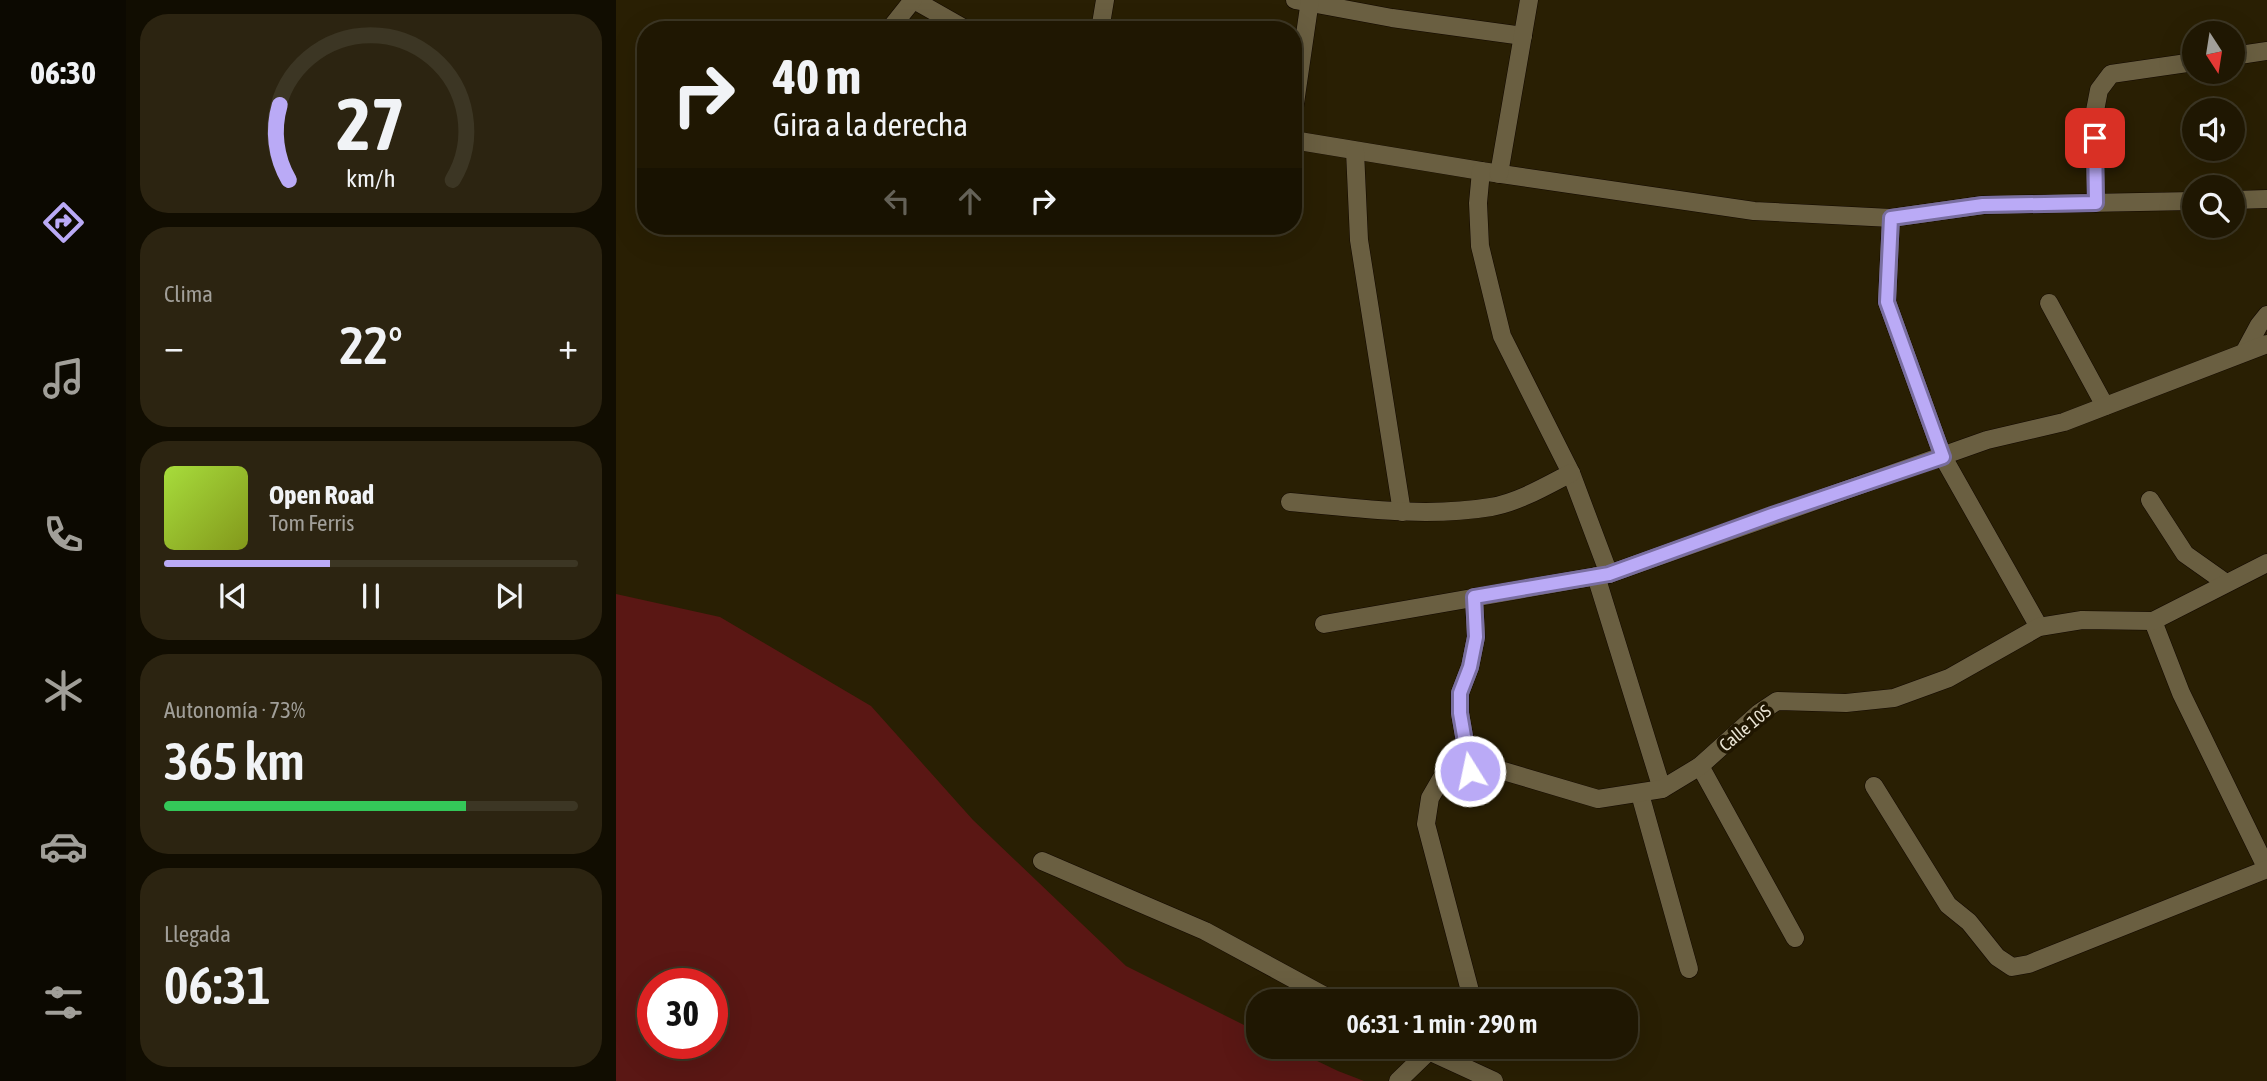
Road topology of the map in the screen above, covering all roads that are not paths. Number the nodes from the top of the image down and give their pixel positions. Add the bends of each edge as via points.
1 (914, 0) edge
2 (1105, 0) edge
3 (1529, 0) edge
4 (1304, 1) edge
5 (896, 21) edge
6 (951, 21) edge
7 (1102, 21) edge
8 (1302, 22) edge
9 (1523, 36) junction
10 (2267, 51) edge
11 (2245, 54) edge
12 (2182, 64) edge
13 (1302, 142) edge
14 (1355, 151) junction
15 (1490, 172) junction
16 (2267, 199) edge
17 (2245, 200) edge
18 (2182, 201) edge
19 (2096, 203) junction
20 (1891, 218) junction
21 (2049, 303) dead end
22 (2267, 316) edge
23 (2267, 344) edge
24 (2245, 351) junction
25 (2105, 406) junction
26 (1943, 457) junction
27 (1571, 473) junction
28 (2150, 500) dead end
29 (1290, 502) dead end
30 (1402, 512) junction
31 (2267, 563) edge
32 (1603, 575) junction
33 (2226, 583) junction
34 (1474, 597) junction
35 (2153, 621) junction
36 (1324, 624) dead end
37 (2039, 627) junction
38 (1700, 766) junction
39 (1470, 771) junction
40 (1874, 786) dead end
41 (1662, 789) junction
42 (1640, 794) junction
43 (1042, 861) dead end
44 (2267, 869) edge
45 (1796, 938) dead end
46 (1689, 969) dead end
47 (1312, 989) edge
48 (1469, 989) edge
49 (1415, 1059) edge
50 (1461, 1059) edge
51 (1398, 1081) edge
52 (1494, 1081) edge

1 - 5 street
1 - 6 street
2 - 7 street
3 - 9 street
4 - 8 street
4 - 9 street
9 - 15 street
10 - 11 street
12 - 19 street via 2111,74 2099,90 2094,116
13 - 14 street
14 - 15 street
14 - 30 street via 1359,240
15 - 20 street via 1754,211
15 - 27 street via 1478,203 1480,246 1502,335
16 - 17 street
18 - 19 street
19 - 20 street via 1983,205
20 - 26 street via 1887,302
21 - 25 street
22 - 24 street
23 - 24 street
24 - 25 street
25 - 26 street
26 - 32 street
26 - 37 street
27 - 30 street via 1492,507
27 - 32 street
28 - 33 street via 2185,554
29 - 30 street
31 - 33 street, Calle 10S
32 - 34 street
32 - 41 street
33 - 35 street, Calle 10S
34 - 36 street
34 - 39 street via 1476,637 1460,693
35 - 37 street, Calle 10S via 2082,620
35 - 44 street via 2181,693
37 - 38 street, Calle 10S via 1949,678 1894,698 1846,703 1777,701
38 - 41 street, Calle 10S
38 - 45 street
39 - 42 street, Calle 10S via 1490,767 1598,799
39 - 48 street, Calle 10S via 1441,779 1430,798 1426,824
40 - 44 street via 1948,905 2012,967
41 - 42 street, Calle 10S
42 - 46 street
43 - 47 street via 1205,931
49 - 51 street
50 - 52 street

